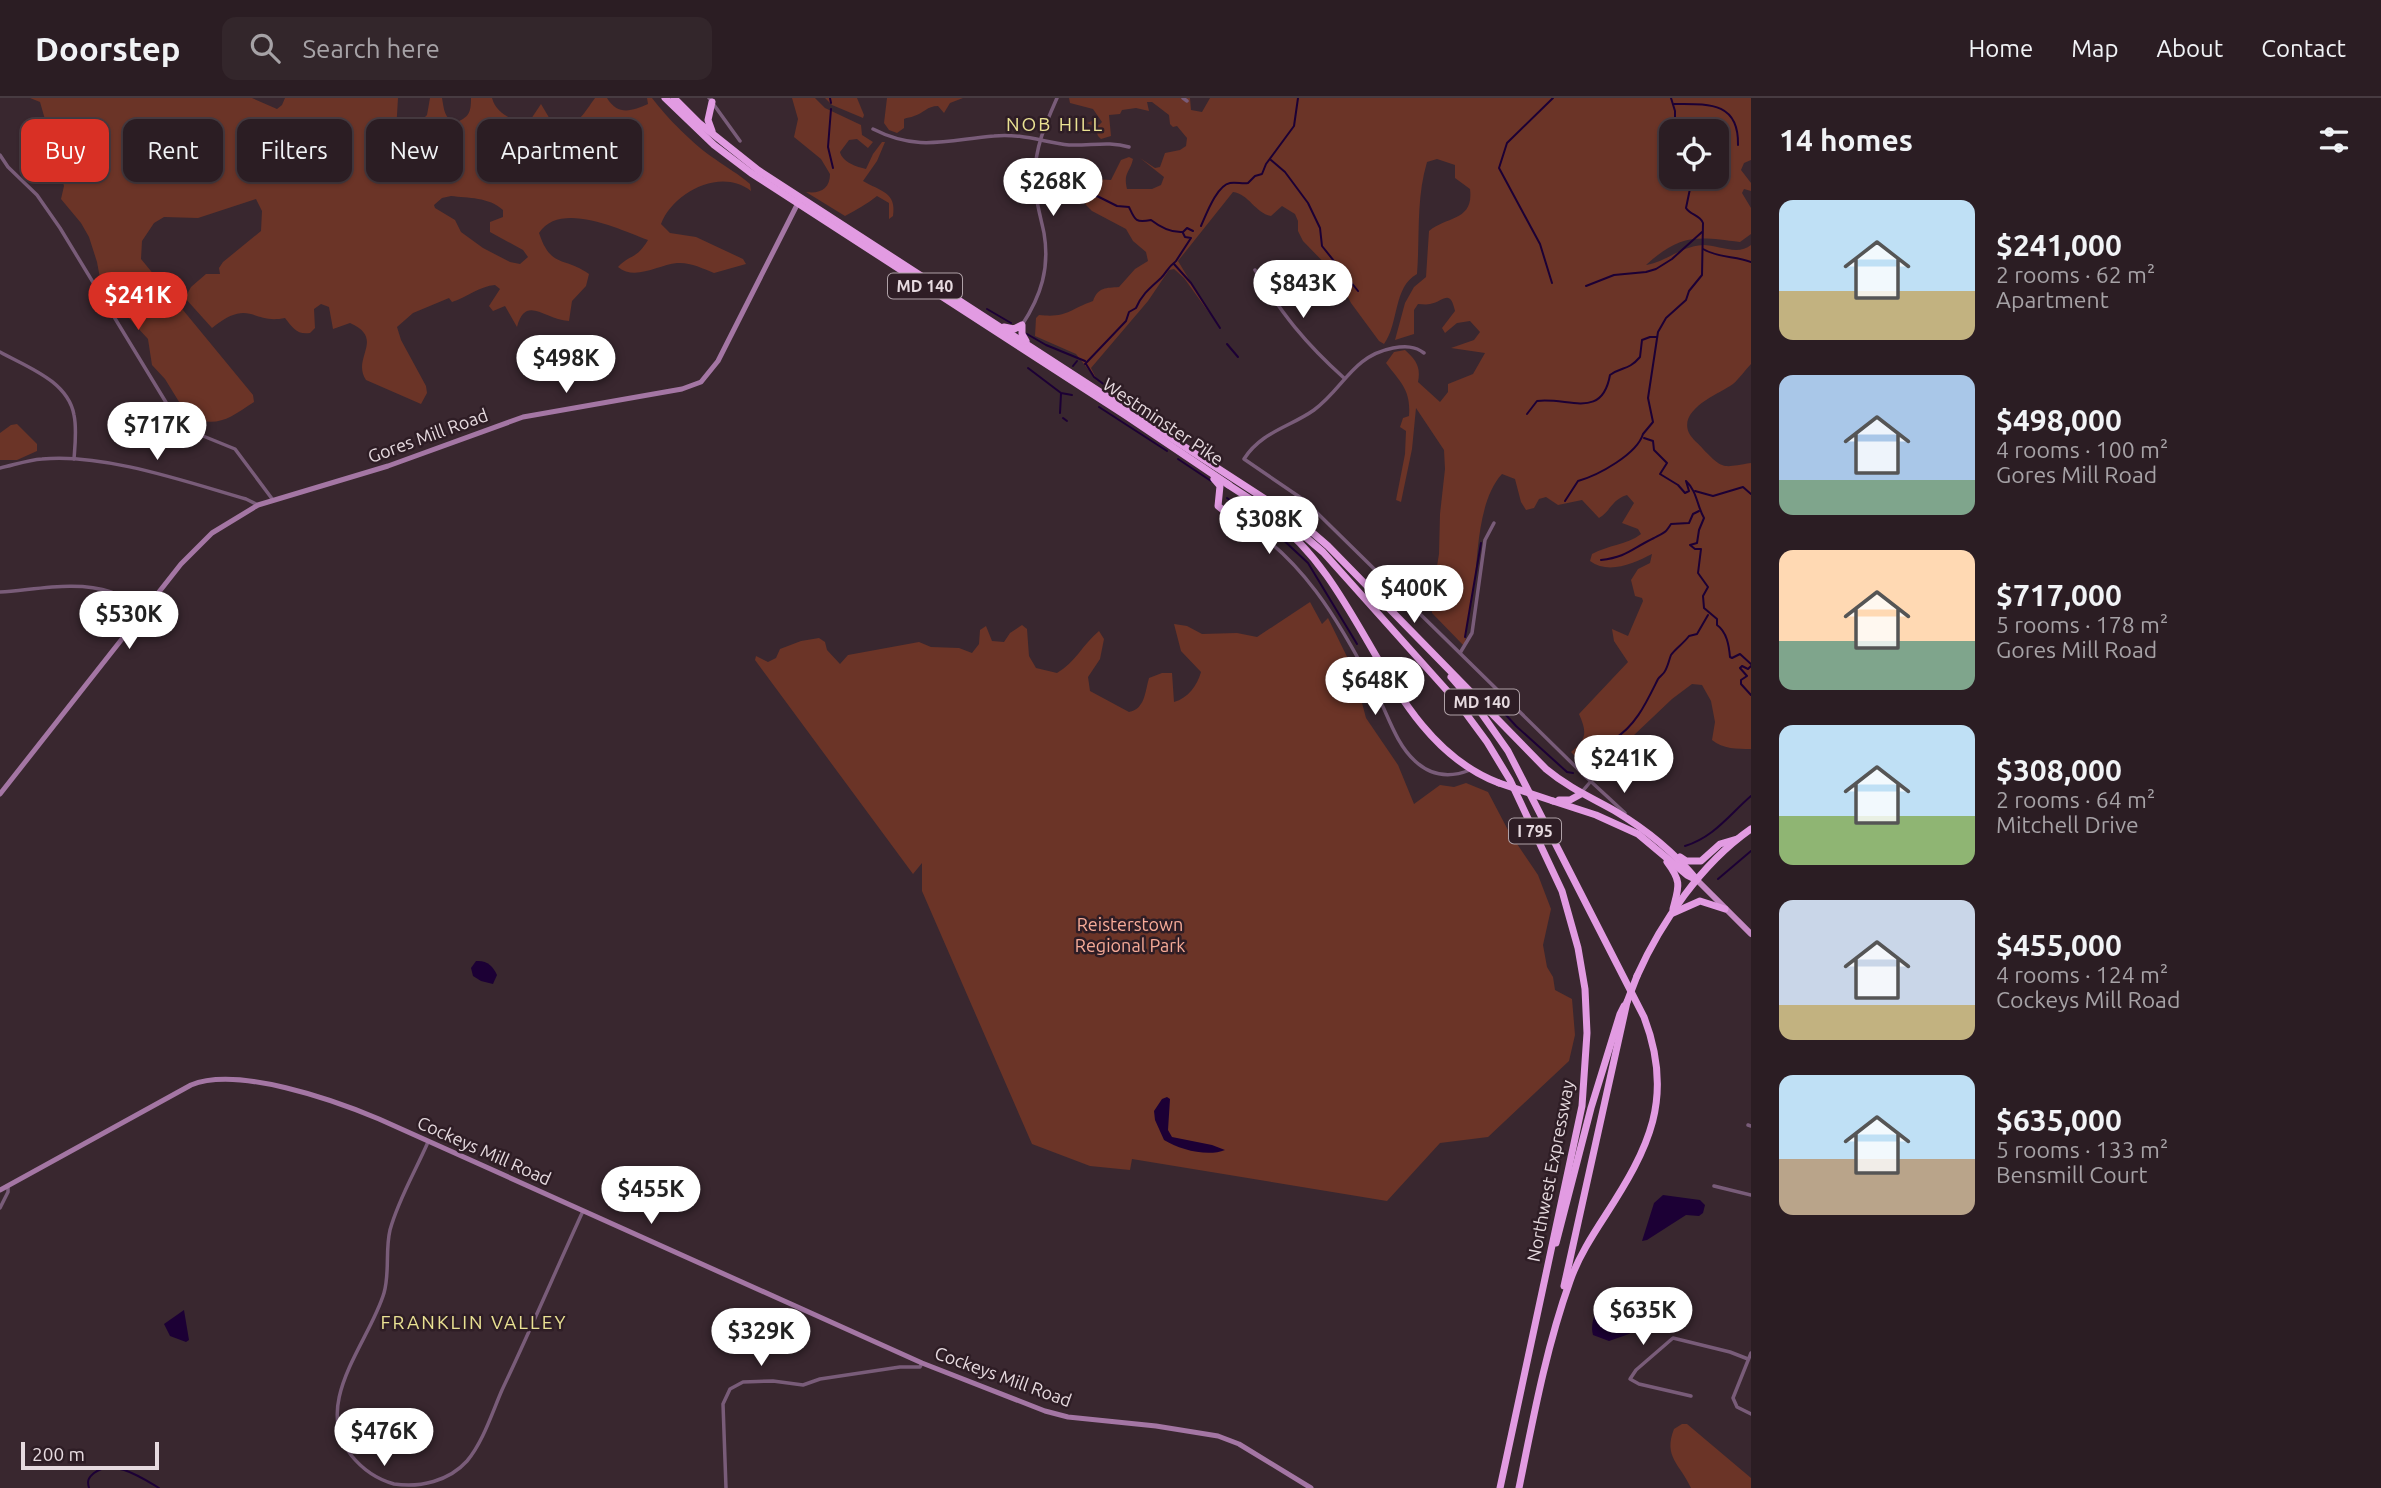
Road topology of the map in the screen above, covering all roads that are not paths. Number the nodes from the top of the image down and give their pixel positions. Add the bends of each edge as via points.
1 (664, 98) edge
2 (674, 98) edge
3 (1057, 98) edge
4 (710, 100) edge
5 (873, 129) dead end
6 (713, 135) junction
7 (1040, 140) junction
8 (740, 141) dead end
9 (1129, 147) dead end
10 (0, 155) edge
11 (799, 201) junction
12 (1255, 270) dead end
13 (1022, 325) junction
14 (1000, 327) junction
15 (1029, 345) junction
16 (0, 352) edge
17 (1424, 353) dead end
18 (1344, 378) junction
19 (74, 459) junction
20 (0, 468) edge
21 (1207, 470) junction
22 (1227, 484) junction
23 (273, 500) junction
24 (258, 505) junction
25 (1228, 513) joint
26 (1494, 523) dead end
27 (0, 592) edge
28 (1386, 607) junction
29 (144, 611) junction
30 (1460, 653) junction
31 (1469, 770) junction
32 (1591, 781) junction
33 (0, 794) edge
34 (1581, 794) junction
35 (1552, 799) junction
36 (1586, 812) junction
37 (1596, 815) junction
38 (1624, 815) junction
39 (1751, 829) edge
40 (1737, 839) junction
41 (1658, 844) junction
42 (1697, 880) junction
43 (1725, 909) junction
44 (1672, 913) junction
45 (1751, 934) edge
46 (1627, 1002) junction
47 (429, 1142) junction
48 (1714, 1185) dead end
49 (8, 1186) junction
50 (0, 1190) edge
51 (1751, 1195) edge
52 (0, 1208) edge
53 (583, 1211) junction
54 (1544, 1288) junction
55 (1552, 1338) junction
56 (1751, 1353) edge
57 (1748, 1359) junction
58 (922, 1363) junction
59 (1691, 1396) dead end
60 (1751, 1414) edge
61 (726, 1488) edge
62 (1311, 1488) edge
63 (1500, 1488) edge
64 (1519, 1488) edge

1 - 11 highway, Westminster Pike / MD 140 via 733,160
2 - 6 highway, Westminster Pike / MD 140
3 - 7 street
4 - 6 highway via 708,120
4 - 8 street
5 - 7 street via 916,144 1007,135
6 - 11 highway, Westminster Pike / MD 140
7 - 9 street
7 - 13 street via 1035,184 1046,267 1040,293
10 - 23 street via 60,228 181,427 235,449
11 - 14 highway, Westminster Pike / MD 140
11 - 21 highway, Westminster Pike / MD 140
11 - 23 street, Gores Mill Road via 718,361 701,382 523,417 388,466
12 - 18 street via 1294,329
13 - 14 highway
13 - 15 highway
14 - 15 highway, Westminster Pike / MD 140
15 - 28 highway, Westminster Pike / MD 140 via 1299,521
16 - 19 street via 65,393 74,416
17 - 18 street via 1407,347 1387,350 1367,358
18 - 30 street via 1320,405 1261,439 1244,459 1304,500
19 - 20 street via 44,458
19 - 24 street via 153,473
21 - 22 highway, Westminster Pike / MD 140
21 - 25 highway via 1220,486 1220,509
22 - 31 highway, Westminster Pike / MD 140 via 1279,523 1312,556 1426,732
22 - 54 highway, Northwest Expressway / I 795 via 1323,552 1459,704 1510,780 1562,891 1582,971 1587,1058 1582,1106
23 - 24 street, Gores Mill Road
24 - 29 street, Gores Mill Road via 202,542
25 - 31 street via 1278,547 1317,591 1408,753 1436,774
26 - 30 street via 1486,540 1472,633
27 - 29 street via 96,589
28 - 34 highway, Westminster Pike / MD 140 via 1546,769
28 - 55 highway, I 795 via 1467,694 1508,751 1638,1003 1654,1044 1658,1086 1647,1142 1577,1263
29 - 33 street, Gores Mill Road
30 - 32 street
31 - 35 highway, Westminster Pike / MD 140, bridge
32 - 34 street
32 - 38 street
34 - 35 highway via 1570,800
34 - 36 highway
34 - 38 highway, Westminster Pike / MD 140
35 - 36 highway, Westminster Pike / MD 140
36 - 37 highway, Westminster Pike / MD 140
37 - 38 highway via 1617,820
37 - 41 highway, Westminster Pike / MD 140
38 - 41 highway, Westminster Pike / MD 140
39 - 40 highway
40 - 41 highway via 1692,862
40 - 42 highway
41 - 42 highway, Westminster Pike / MD 140 via 1686,875
41 - 44 highway via 1678,879
42 - 43 main road, Westminster Pike / MD 140
42 - 44 highway
43 - 44 highway via 1700,901
43 - 45 main road, Westminster Pike / MD 140
44 - 46 highway, bridge
46 - 54 highway via 1598,1082
46 - 55 highway
47 - 49 street, Cockeys Mill Road via 340,1104 247,1080 217,1078 179,1091
47 - 53 street, Cockeys Mill Road
47 - 53 street via 390,1232 383,1296 338,1399 338,1425 348,1451 361,1467 383,1481 403,1486 426,1484 451,1474 468,1459
48 - 51 street
49 - 50 street, Cockeys Mill Road
49 - 52 street
53 - 58 street, Cockeys Mill Road
54 - 63 highway, Northwest Expressway / I 795
55 - 64 highway, I 795
56 - 57 street
57 - 59 street via 1673,1338 1630,1379
57 - 60 street via 1733,1398 1737,1407
58 - 61 street via 920,1367 803,1385 749,1381 734,1386 723,1404
58 - 62 street, Cockeys Mill Road via 1068,1418 1218,1436

